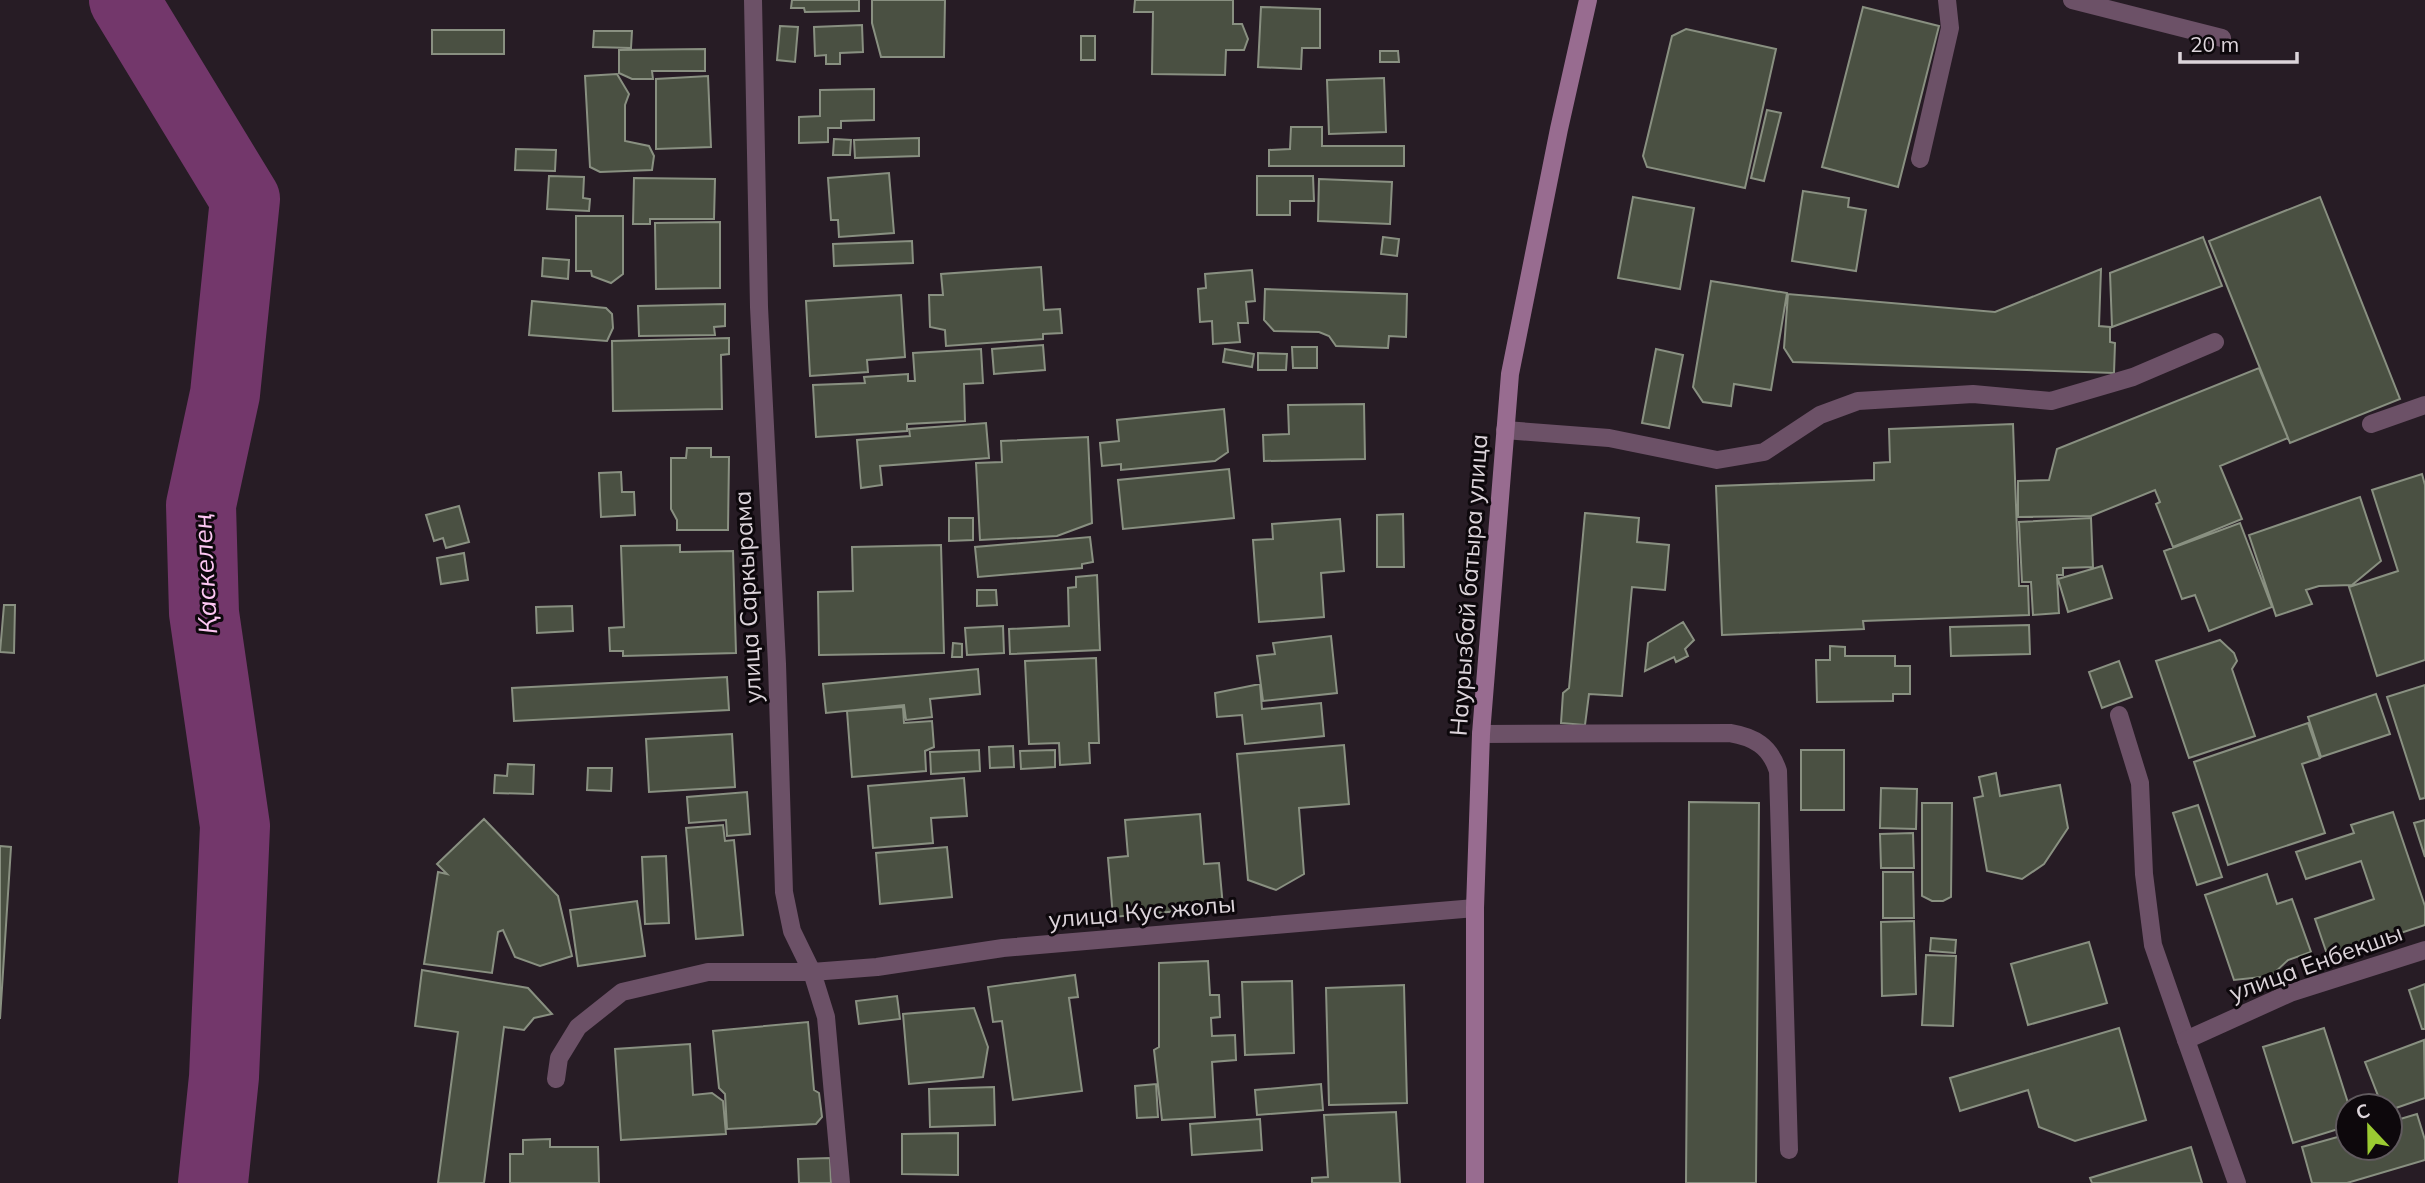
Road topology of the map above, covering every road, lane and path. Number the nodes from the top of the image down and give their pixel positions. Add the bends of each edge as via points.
1 (752, 0) edge
2 (1588, 0) edge
3 (1947, 0) edge
4 (2072, 0) edge
5 (2221, 38) dead end
6 (1920, 159) dead end
7 (2215, 342) dead end
8 (2425, 405) edge
9 (2371, 424) dead end
10 (1506, 430) junction
11 (2119, 715) dead end
12 (1481, 734) junction
13 (1475, 908) junction
14 (2425, 950) edge
15 (812, 972) junction
16 (2186, 1040) junction
17 (556, 1079) dead end
18 (1789, 1150) dead end
19 (841, 1183) edge
20 (1475, 1183) edge
21 (2237, 1183) edge

1 - 15 street, улица Саркырама via 759,307 784,892 792,931
2 - 10 main road, Наурызбай батыра улица via 1510,374
3 - 6 street via 1950,28
4 - 5 street
7 - 10 street via 2133,377 2051,401 1973,394 1858,401 1820,415 1764,452 1717,460 1609,438
8 - 9 street
10 - 12 main road, Наурызбай батыра улица
11 - 16 street via 2140,783 2153,945
12 - 13 main road, Наурызбай батыра улица
12 - 18 street via 1730,733 1748,736 1774,758
13 - 15 street, улица Кус жолы via 1003,948
13 - 20 main road, Наурызбай батыра улица
14 - 16 street, улица Енбекшы via 2290,993
15 - 17 street, улица Кус жолы via 708,972 622,992 578,1027 559,1058
15 - 19 street, улица Саркырама via 825,1017
16 - 21 street

